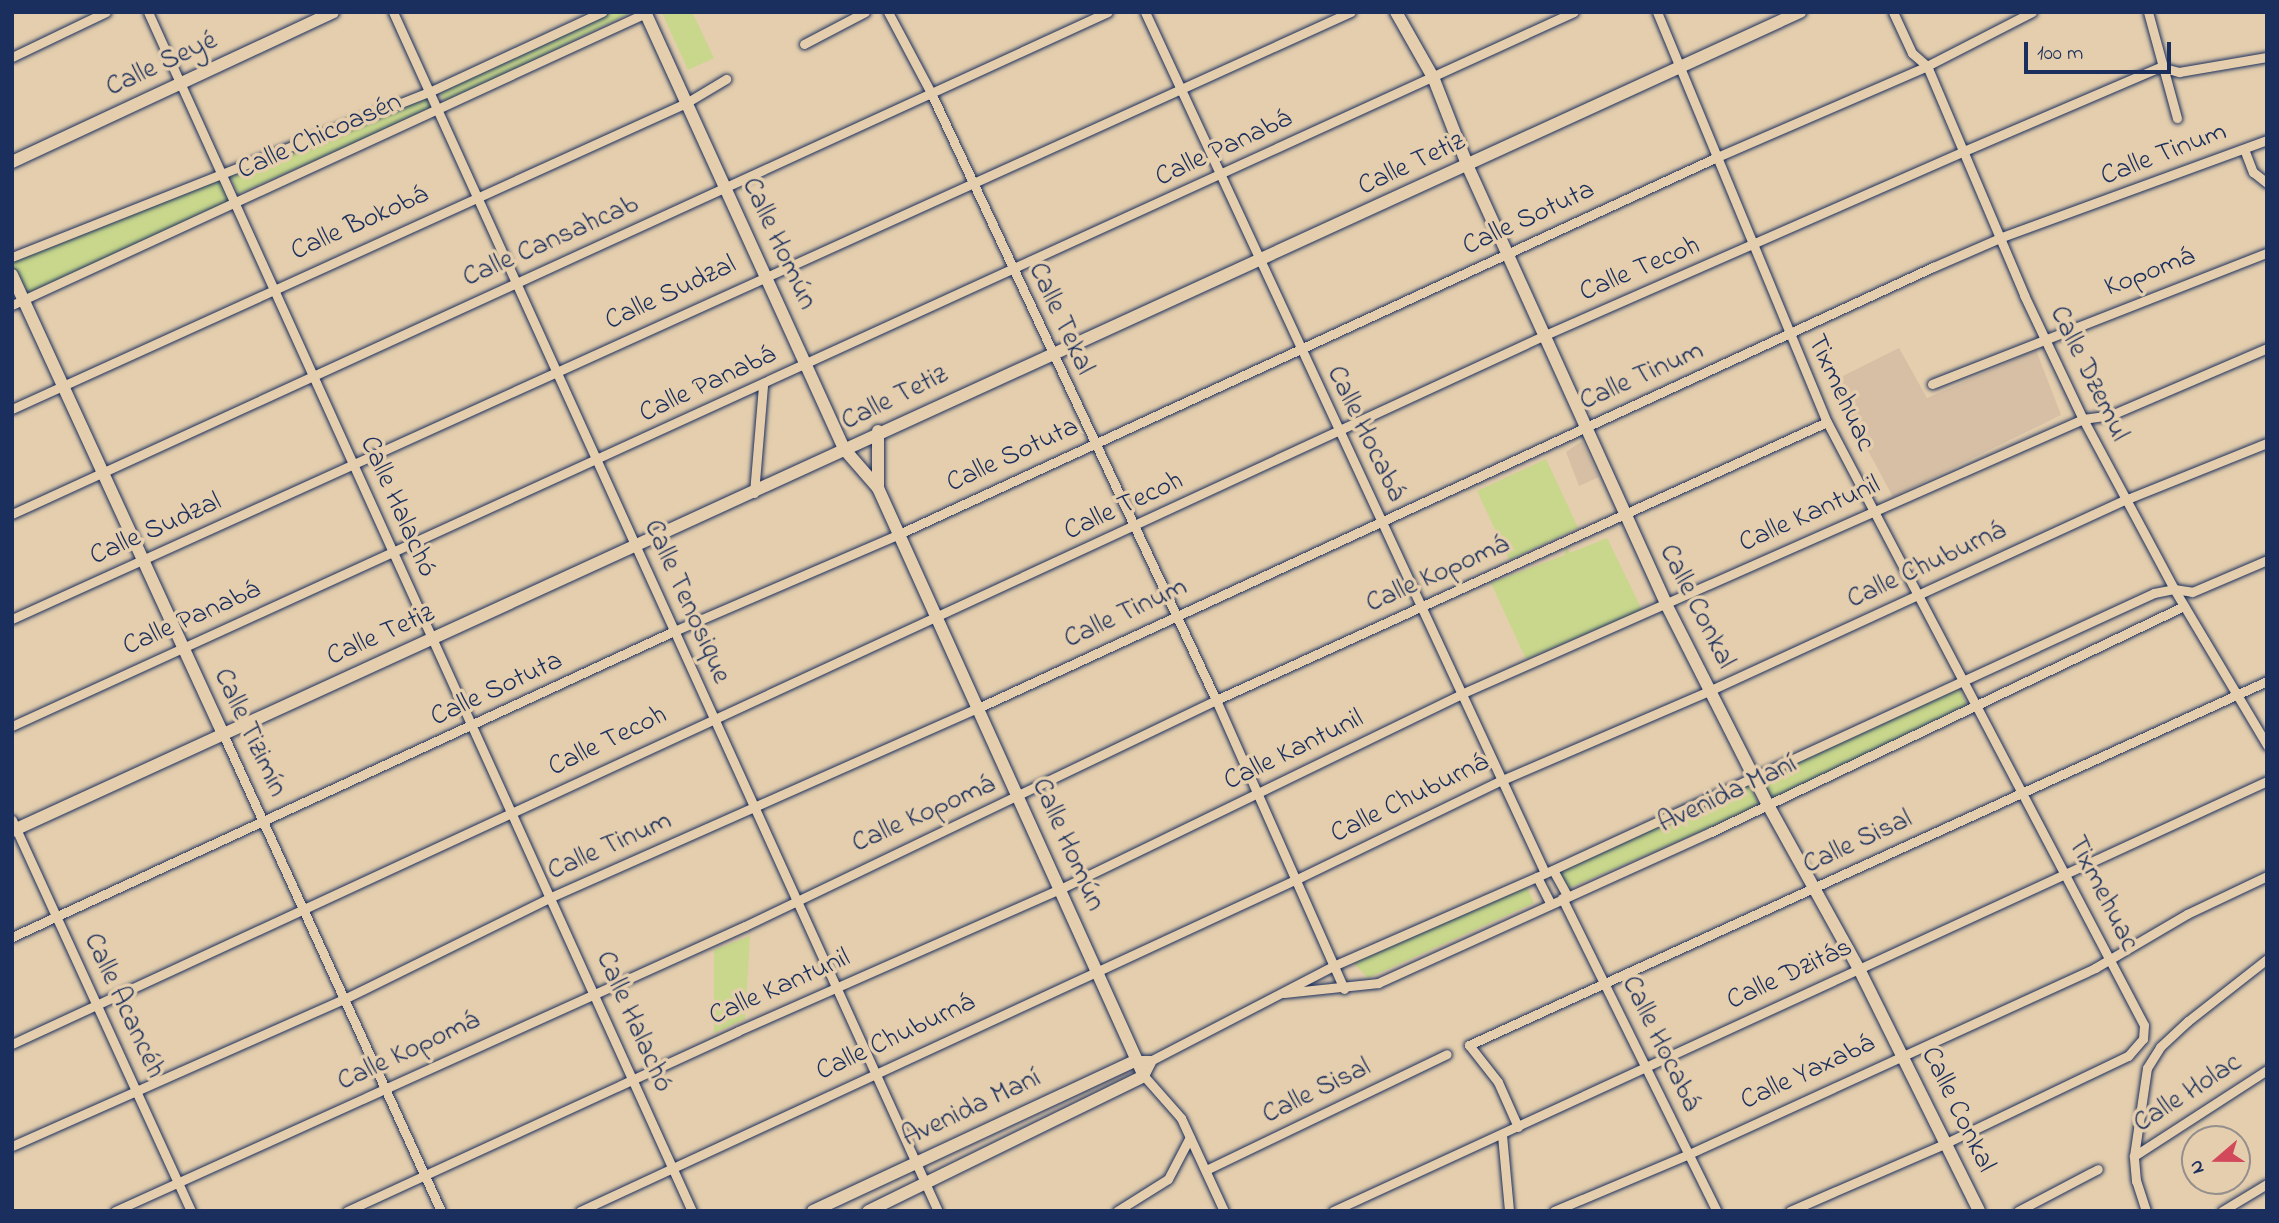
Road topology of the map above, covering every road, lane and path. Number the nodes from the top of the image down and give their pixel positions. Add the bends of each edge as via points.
1 (106, 12) edge
2 (148, 12) edge
3 (333, 12) edge
4 (393, 12) edge
5 (602, 12) edge
6 (864, 12) edge
7 (888, 12) edge
8 (1108, 12) edge
9 (1145, 12) edge
10 (1351, 12) edge
11 (1396, 12) edge
12 (1574, 12) edge
13 (1657, 12) edge
14 (1800, 12) edge
15 (1894, 12) edge
16 (2032, 12) edge
17 (2148, 12) edge
18 (646, 13) edge
19 (804, 44) dead end
20 (12, 57) edge
21 (2267, 57) edge
22 (1927, 66) junction
23 (2160, 66) junction
24 (1678, 71) junction
25 (1433, 77) junction
26 (726, 79) dead end
27 (183, 83) junction
28 (1182, 87) junction
29 (429, 92) junction
30 (931, 93) junction
31 (686, 103) junction
32 (437, 110) junction
33 (2177, 118) dead end
34 (2267, 140) edge
35 (2244, 149) junction
36 (1964, 151) junction
37 (1717, 157) junction
38 (12, 162) edge
39 (1468, 167) junction
40 (1222, 175) junction
41 (225, 177) junction
42 (972, 183) junction
43 (2267, 183) edge
44 (726, 189) junction
45 (477, 196) junction
46 (235, 200) junction
47 (2002, 237) junction
48 (1755, 245) junction
49 (1508, 253) junction
50 (2267, 253) edge
51 (12, 257) edge
52 (1261, 262) junction
53 (1012, 269) junction
54 (12, 275) edge
55 (765, 275) junction
56 (516, 282) junction
57 (275, 288) junction
58 (18, 302) edge
59 (1545, 335) junction
60 (1789, 336) junction
61 (2044, 337) junction
62 (2267, 348) edge
63 (1300, 351) junction
64 (1051, 354) junction
65 (806, 363) junction
66 (556, 372) junction
67 (313, 376) junction
68 (1932, 384) dead end
69 (63, 386) junction
70 (763, 386) junction
71 (12, 408) edge
72 (2083, 419) junction
73 (1827, 422) junction
74 (1585, 428) junction
75 (878, 431) junction
76 (1338, 431) junction
77 (1093, 443) junction
78 (2267, 443) edge
79 (845, 450) junction
80 (597, 461) junction
81 (354, 464) junction
82 (103, 473) junction
83 (878, 488) junction
84 (754, 493) junction
85 (2124, 500) junction
86 (1872, 512) junction
87 (12, 514) edge
88 (1623, 516) junction
89 (1381, 519) junction
90 (1135, 527) junction
91 (899, 534) junction
92 (636, 547) junction
93 (393, 552) junction
94 (2267, 560) edge
95 (143, 561) junction
96 (2174, 589) junction
97 (2192, 592) junction
98 (1916, 597) junction
99 (1666, 604) junction
100 (2185, 606) junction
101 (1419, 609) junction
102 (1176, 615) junction
103 (12, 620) edge
104 (938, 620) junction
105 (674, 631) junction
106 (431, 640) junction
107 (183, 648) junction
108 (1960, 680) junction
109 (2267, 681) edge
110 (1711, 690) junction
111 (1461, 694) junction
112 (2237, 695) junction
113 (1216, 700) junction
114 (1974, 705) junction
115 (978, 708) junction
116 (713, 716) junction
117 (12, 726) edge
118 (471, 729) junction
119 (223, 734) junction
120 (2267, 745) edge
121 (1754, 775) junction
122 (1502, 780) junction
123 (2267, 781) edge
124 (2023, 790) junction
125 (1258, 794) junction
126 (1018, 798) junction
127 (1768, 805) junction
128 (755, 808) junction
129 (512, 814) junction
130 (264, 823) junction
131 (14, 827) edge
132 (1545, 874) junction
133 (2065, 875) junction
134 (2267, 876) edge
135 (1297, 879) junction
136 (1816, 888) junction
137 (1060, 889) junction
138 (551, 897) junction
139 (1564, 897) junction
140 (796, 899) junction
141 (1550, 903) junction
142 (304, 912) junction
143 (57, 916) junction
144 (12, 937) edge
145 (2109, 959) junction
146 (2267, 959) edge
147 (1333, 965) junction
148 (1859, 969) junction
149 (1096, 970) junction
150 (1605, 985) junction
151 (836, 987) junction
152 (1344, 989) junction
153 (593, 992) junction
154 (1281, 993) junction
155 (344, 999) junction
156 (97, 1005) junction
157 (2143, 1040) junction
158 (12, 1044) edge
159 (2160, 1048) junction
160 (1903, 1054) junction
161 (1447, 1055) dead end
162 (1152, 1059) junction
163 (1137, 1060) junction
164 (1646, 1067) junction
165 (2267, 1070) edge
166 (875, 1073) junction
167 (1144, 1076) junction
168 (634, 1079) junction
169 (385, 1088) junction
170 (137, 1092) junction
171 (1518, 1127) junction
172 (1502, 1135) junction
173 (1190, 1137) junction
174 (1944, 1144) junction
175 (12, 1146) edge
176 (1689, 1154) junction
177 (2134, 1156) junction
178 (916, 1162) junction
179 (674, 1168) junction
180 (2098, 1168) dead end
181 (1206, 1170) junction
182 (425, 1175) junction
183 (178, 1182) junction
184 (926, 1184) junction
185 (2267, 1184) edge
186 (116, 1211) edge
187 (191, 1211) edge
188 (347, 1211) edge
189 (442, 1211) edge
190 (580, 1211) edge
191 (692, 1211) edge
192 (813, 1211) edge
193 (868, 1211) edge
194 (938, 1211) edge
195 (1117, 1211) edge
196 (1224, 1211) edge
197 (1332, 1211) edge
198 (1509, 1211) edge
199 (1553, 1211) edge
200 (1717, 1211) edge
201 (1790, 1211) edge
202 (1979, 1211) edge
203 (2018, 1211) edge
204 (2146, 1211) edge
205 (2222, 1211) edge

1 - 20 street
2 - 27 street, Calle Halachó
3 - 27 street, Calle Seyé
4 - 29 street, Calle Tenosique
5 - 29 street, Calle Chicoasén
6 - 19 street
7 - 30 street, Calle Tekal
8 - 30 street, Calle Cansahcab
9 - 28 street, Calle Hocabá
10 - 28 street, Calle Sudzal
11 - 25 street, Calle Conkal
12 - 25 street, Calle Panabá
13 - 24 street, Tixmehuac
14 - 24 street, Calle Tetiz
15 - 22 street, Calle Dzemul via 1912,53
16 - 22 street, Calle Sotuta
17 - 23 street
18 - 31 street, Calle Homún
18 - 32 street, Calle Chicoasén
21 - 23 street, Calle Tecoh via 2179,72
22 - 36 street, Calle Dzemul
22 - 37 street, Calle Sotuta
23 - 33 street
23 - 36 street, Calle Tecoh
24 - 37 street, Tixmehuac
24 - 39 street, Calle Tetiz
25 - 39 street, Calle Conkal
25 - 40 street, Calle Panabá
26 - 31 street, Calle Bokobá
27 - 38 street, Calle Seyé
27 - 41 street, Calle Halachó
28 - 40 street, Calle Hocabá
28 - 42 street, Calle Sudzal
29 - 32 street, Calle Tenosique
29 - 41 street, Calle Chicoasén
30 - 42 street, Calle Tekal
30 - 44 street, Calle Cansahcab
31 - 44 street, Calle Homún
31 - 45 street, Calle Bokobá
32 - 45 street, Calle Tenosique
32 - 46 street, Calle Chicoasén
34 - 35 street, Calle Tinum
35 - 43 street via 2253,172
35 - 47 street, Calle Tinum
36 - 47 street, Calle Dzemul
36 - 48 street, Calle Tecoh
37 - 48 street, Tixmehuac
37 - 49 street, Calle Sotuta
39 - 49 street, Calle Conkal
39 - 52 street, Calle Tetiz
40 - 52 street, Calle Hocabá
40 - 53 street, Calle Panabá
41 - 46 street, Calle Halachó
41 - 51 street, Calle Chicoasén
42 - 53 street, Calle Tekal
42 - 55 street, Calle Sudzal
44 - 55 street, Calle Homún
44 - 56 street, Calle Cansahcab
45 - 56 street, Calle Tenosique
45 - 57 street, Calle Bokobá
46 - 57 street, Calle Halachó
46 - 58 street, Calle Chicoasén
47 - 60 street, Calle Tinum
47 - 61 street, Calle Dzemul
48 - 59 street, Calle Tecoh
48 - 60 street, Tixmehuac
49 - 59 street, Calle Conkal
49 - 63 street, Calle Sotuta
50 - 61 street, Kopomá
52 - 63 street, Calle Hocabá
52 - 64 street, Calle Tetiz
53 - 64 street, Calle Tekal
53 - 65 street, Calle Panabá
54 - 58 street, Calle Tizimín
55 - 65 street, Calle Homún
55 - 66 street, Calle Sudzal
56 - 66 street, Calle Tenosique
56 - 67 street, Calle Cansahcab
57 - 67 street, Calle Halachó
57 - 69 street, Calle Bokobá
58 - 69 street, Calle Tizimín
59 - 74 street, Calle Conkal
59 - 76 street, Calle Tecoh
60 - 73 street, Tixmehuac
60 - 74 street, Calle Tinum
61 - 68 street, Kopomá
61 - 72 street, Calle Dzemul
62 - 72 street, Calle Kantunil via 2111,415
63 - 76 street, Calle Hocabá
63 - 77 street, Calle Sotuta
64 - 75 street, Calle Tetiz
64 - 77 street, Calle Tekal
65 - 70 street, Calle Panabá
65 - 79 street, Calle Homún
66 - 80 street, Calle Tenosique
66 - 81 street, Calle Sudzal
67 - 81 street, Calle Halachó
67 - 82 street, Calle Cansahcab
69 - 71 street, Calle Bokobá
69 - 82 street, Calle Tizimín
70 - 80 street, Calle Panabá
70 - 84 street
72 - 85 street, Calle Dzemul
72 - 86 street, Calle Kantunil
73 - 86 street, Tixmehuac
73 - 88 street, Calle Kopomá
74 - 88 street, Calle Conkal
74 - 89 street, Calle Tinum
75 - 79 street, Calle Tetiz
75 - 83 street, Calle Homún
76 - 89 street, Calle Hocabá
76 - 90 street, Calle Tecoh
77 - 90 street, Calle Tekal
77 - 91 street, Calle Sotuta
78 - 85 street, Calle Chuburná
79 - 83 street, Calle Homún
79 - 84 street, Calle Tetiz
80 - 92 street, Calle Tenosique
80 - 93 street, Calle Panabá
81 - 93 street, Calle Halachó
81 - 95 street, Calle Sudzal
82 - 87 street, Calle Cansahcab
82 - 95 street, Calle Tizimín
83 - 91 street, Calle Homún
84 - 92 street, Calle Tetiz
85 - 96 street, Calle Dzemul
85 - 98 street, Calle Chuburná
86 - 98 street, Tixmehuac
86 - 99 street, Calle Kantunil
88 - 99 street, Calle Conkal
88 - 101 street, Calle Kopomá
89 - 101 street, Calle Hocabá
89 - 102 street, Calle Tinum
90 - 102 street, Calle Tekal
90 - 104 street, Calle Tecoh
91 - 104 street, Calle Homún
91 - 105 street, Calle Sotuta
92 - 105 street, Calle Tenosique
92 - 106 street, Calle Tetiz
93 - 106 street, Calle Halachó
93 - 107 street, Calle Panabá
94 - 97 street
95 - 103 street, Calle Sudzal
95 - 107 street, Calle Tizimín
96 - 97 street
96 - 100 street, Calle Dzemul
96 - 108 street, Avenida Maní via 2154,593
97 - 100 street
98 - 108 street, Tixmehuac
98 - 110 street, Calle Chuburná
99 - 110 street, Calle Conkal
99 - 111 street, Calle Kantunil
100 - 112 street, Calle Dzemul
100 - 114 street, Avenida Maní
101 - 111 street, Calle Hocabá
101 - 113 street, Calle Kopomá
102 - 113 street, Calle Tekal
102 - 115 street, Calle Tinum
104 - 115 street, Calle Homún
104 - 116 street, Calle Tecoh
105 - 116 street, Calle Tenosique
105 - 118 street, Calle Sotuta
106 - 118 street, Calle Halachó
106 - 119 street, Calle Tetiz
107 - 117 street, Calle Panabá
107 - 119 street, Calle Tizimín
108 - 114 street, Tixmehuac
108 - 121 street, Avenida Maní
109 - 112 street, Calle Sisal
110 - 121 street, Calle Conkal
110 - 122 street, Calle Chuburná
111 - 122 street, Calle Hocabá
111 - 125 street, Calle Kantunil
112 - 120 street, Calle Dzemul
112 - 124 street, Calle Sisal
113 - 125 street, Calle Tekal
113 - 126 street, Calle Kopomá
114 - 124 street, Tixmehuac
114 - 127 street, Avenida Maní
115 - 126 street, Calle Homún
115 - 128 street, Calle Tinum
116 - 128 street, Calle Tenosique
116 - 129 street, Calle Tecoh
118 - 129 street, Calle Halachó
118 - 130 street, Calle Sotuta
119 - 130 street, Calle Tizimín
119 - 131 street, Calle Tetiz
121 - 127 street, Calle Conkal
121 - 132 street, Avenida Maní
122 - 132 street, Calle Hocabá
122 - 135 street, Calle Chuburná
123 - 133 street, Calle Dzitás
124 - 133 street, Tixmehuac
124 - 136 street, Calle Sisal
125 - 135 street, Calle Tekal
125 - 137 street, Calle Kantunil
126 - 137 street, Calle Homún
126 - 140 street, Calle Kopomá
127 - 136 street, Calle Conkal
127 - 139 street, Avenida Maní
128 - 138 street, Calle Tinum
128 - 140 street, Calle Tenosique
129 - 138 street, Calle Halachó
129 - 142 street, Calle Tecoh
130 - 142 street, Calle Tizimín
130 - 143 street, Calle Sotuta
131 - 143 street, Calle Acancéh
132 - 139 street, Calle Hocabá
132 - 141 street, Calle Hocabá
132 - 147 street, Avenida Maní
133 - 145 street, Tixmehuac
133 - 148 street, Calle Dzitás
134 - 145 street, Calle Yaxabá via 2187,914
135 - 147 street, Calle Tekal
135 - 149 street, Calle Chuburná
136 - 148 street, Calle Conkal
136 - 150 street, Calle Sisal
137 - 149 street, Calle Homún
137 - 151 street, Calle Kantunil
138 - 153 street, Calle Halachó
138 - 155 street, Calle Tinum
139 - 141 street, Avenida Maní
139 - 150 street, Calle Hocabá
140 - 151 street, Calle Tenosique
140 - 153 street, Calle Kopomá
141 - 152 street, Avenida Maní via 1378,983
142 - 155 street, Calle Tizimín
142 - 156 street, Calle Tecoh
143 - 144 street, Calle Sotuta
143 - 156 street, Calle Acancéh
145 - 157 street, Tixmehuac via 2144,1025
145 - 160 street, Calle Yaxabá
146 - 159 street
147 - 152 street, Calle Tekal
147 - 154 street, Avenida Maní
148 - 160 street, Calle Conkal
148 - 164 street, Calle Dzitás
149 - 163 street, Calle Homún
149 - 166 street, Calle Chuburná
150 - 164 street, Calle Hocabá
150 - 171 street, Calle Sisal via 1469,1045 1497,1082
151 - 166 street, Calle Tenosique
151 - 168 street, Calle Kantunil
152 - 154 street, Avenida Maní
153 - 168 street, Calle Halachó
153 - 169 street, Calle Kopomá
154 - 162 street, Avenida Maní
155 - 169 street, Calle Tizimín
155 - 170 street, Calle Tinum
156 - 158 street, Calle Tecoh
156 - 170 street, Calle Acancéh
157 - 159 street
157 - 174 street via 2127,1056
159 - 177 street via 2147,1068
160 - 174 street, Calle Conkal
160 - 176 street, Calle Yaxabá
161 - 181 street, Calle Sisal
162 - 163 street, Avenida Maní
162 - 167 street
163 - 167 street, Calle Homún
163 - 178 street, Avenida Maní
164 - 171 street, Calle Dzitás
164 - 176 street, Calle Hocabá
165 - 177 street, Calle Holac
166 - 178 street, Calle Tenosique
166 - 179 street, Calle Chuburná
167 - 173 street, Calle Homún via 1181,1118
167 - 184 street, Avenida Maní
168 - 179 street, Calle Halachó
168 - 182 street, Calle Kantunil
169 - 182 street, Calle Tizimín
169 - 183 street, Calle Kopomá
170 - 175 street, Calle Tinum
170 - 183 street, Calle Acancéh
171 - 172 street, Calle Dzitás
172 - 197 street, Calle Dzitás
172 - 198 street
173 - 181 street, Calle Homún
173 - 195 street via 1168,1179
174 - 201 street
174 - 202 street, Calle Conkal
176 - 199 street, Calle Yaxabá
176 - 200 street, Calle Hocabá
177 - 204 street
178 - 184 street, Calle Tenosique
178 - 192 street, Avenida Maní
179 - 190 street, Calle Chuburná
179 - 191 street, Calle Halachó
180 - 203 street
181 - 196 street, Calle Homún
182 - 188 street, Calle Kantunil
182 - 189 street, Calle Tizimín
183 - 186 street, Calle Kopomá
183 - 187 street, Calle Acancéh
184 - 193 street, Avenida Maní
184 - 194 street, Calle Tenosique
185 - 205 street

